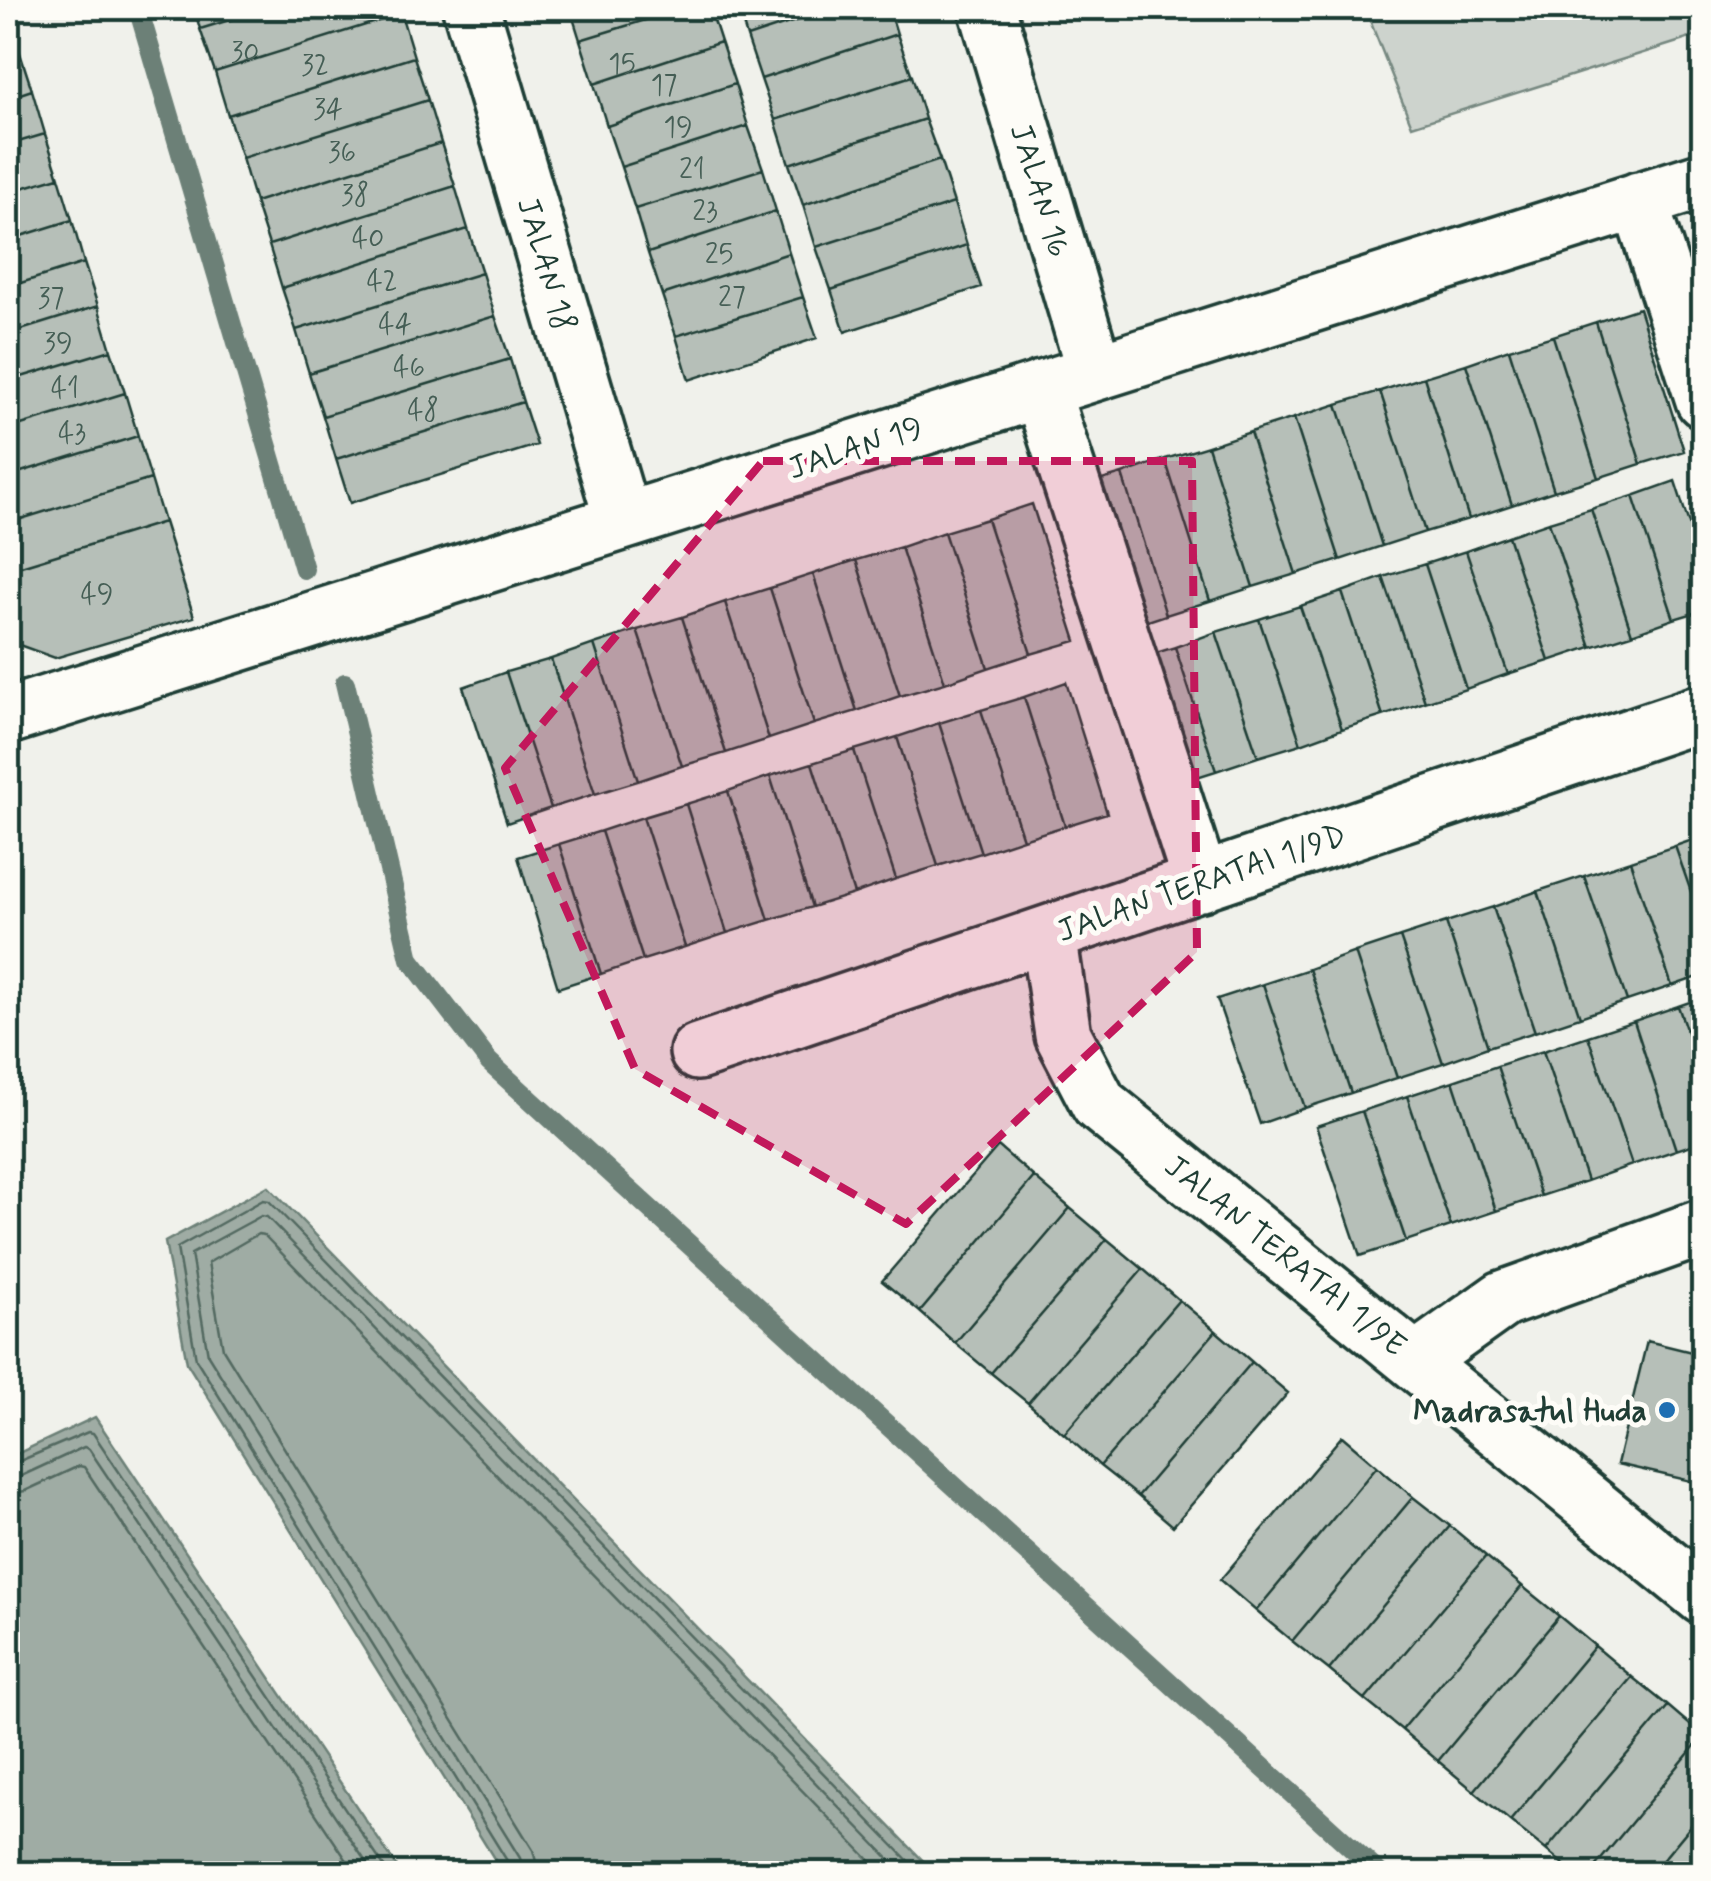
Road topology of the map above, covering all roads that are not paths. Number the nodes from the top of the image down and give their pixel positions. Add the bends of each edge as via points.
1 (471, 8) edge
2 (987, 8) edge
3 (1704, 180) edge
4 (1639, 200) junction
5 (1096, 372) junction
6 (1041, 389) junction
7 (1704, 400) edge
8 (623, 521) junction
9 (1704, 712) edge
10 (8, 716) edge
11 (1201, 883) junction
12 (1048, 934) junction
13 (698, 1052) dead end
14 (1704, 1227) edge
15 (1416, 1361) junction
16 (1704, 1597) edge

1 - 8 street, JALAN 18
2 - 5 street, JALAN 16
3 - 4 street, JALAN 19
4 - 5 street, JALAN 19
4 - 7 street
5 - 6 street, JALAN 19
6 - 8 street, JALAN 19
6 - 11 street
8 - 10 street, JALAN 19
9 - 11 street, JALAN TERATAI 1/9D
11 - 12 street, JALAN TERATAI 1/9D
12 - 13 street, JALAN TERATAI 1/9D
12 - 15 street, JALAN TERATAI 1/9E via 1063,1035 1099,1104
14 - 15 street via 1503,1299
15 - 16 street, JALAN TERATAI 1/9E

